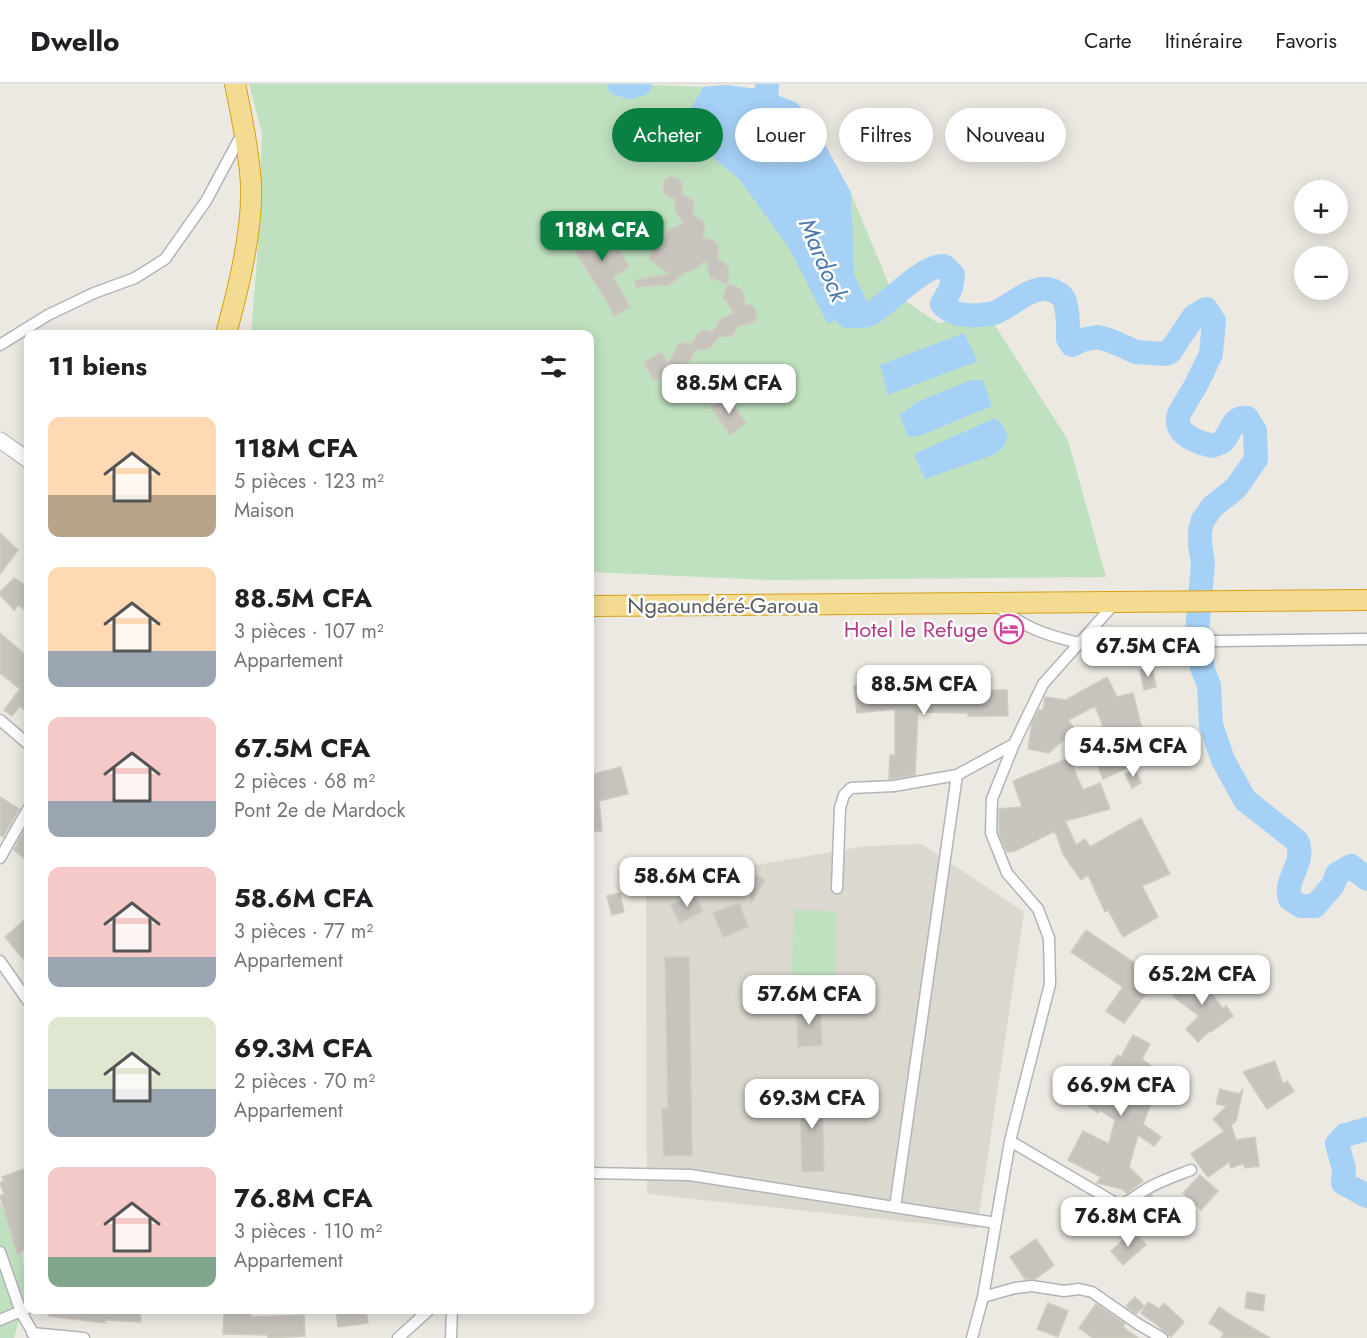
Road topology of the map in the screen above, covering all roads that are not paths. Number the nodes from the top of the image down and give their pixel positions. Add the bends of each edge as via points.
1 (235, 84) edge
2 (244, 129) junction
3 (227, 330) edge
4 (0, 345) edge
5 (0, 440) edge
6 (24, 457) edge
7 (1367, 600) edge
8 (1114, 603) junction
9 (994, 604) junction
10 (594, 606) edge
11 (1367, 639) edge
12 (1079, 643) junction
13 (0, 720) edge
14 (24, 741) edge
15 (1014, 744) junction
16 (957, 775) junction
17 (24, 816) edge
18 (0, 858) edge
19 (837, 888) dead end
20 (0, 961) edge
21 (24, 995) edge
22 (1010, 1141) junction
23 (1191, 1170) dead end
24 (594, 1173) edge
25 (894, 1207) junction
26 (996, 1223) junction
27 (0, 1252) edge
28 (983, 1297) junction
29 (24, 1308) edge
30 (24, 1310) edge
31 (26, 1314) edge
32 (425, 1314) edge
33 (452, 1314) edge
34 (0, 1320) edge
35 (34, 1335) edge
36 (84, 1338) edge
37 (398, 1338) edge
38 (451, 1338) edge
39 (972, 1338) edge
40 (1162, 1338) edge

1 - 2 highway
2 - 3 highway via 251,186 247,239
2 - 4 street via 206,201 165,259 135,278 48,315
5 - 6 main road
7 - 8 highway, Ngaoundéré-Garoua
8 - 9 highway, Ngaoundéré-Garoua
8 - 12 street
9 - 10 highway, Ngaoundéré-Garoua
9 - 12 street via 1038,632
11 - 12 street
12 - 15 street via 1043,684
13 - 14 street
15 - 16 street
15 - 22 street via 992,799 991,832 1007,873 1038,909 1049,938 1050,984
16 - 19 street via 894,786 851,788 840,808
16 - 25 street
17 - 18 street
20 - 21 street
22 - 23 street via 1119,1205 1129,1203 1163,1180
22 - 26 street
24 - 25 street via 690,1175
25 - 26 street
26 - 28 street
27 - 29 street
28 - 39 street
28 - 40 street via 1032,1286 1079,1289 1092,1292
30 - 34 street
31 - 35 street
32 - 37 street
33 - 38 street
35 - 36 street

